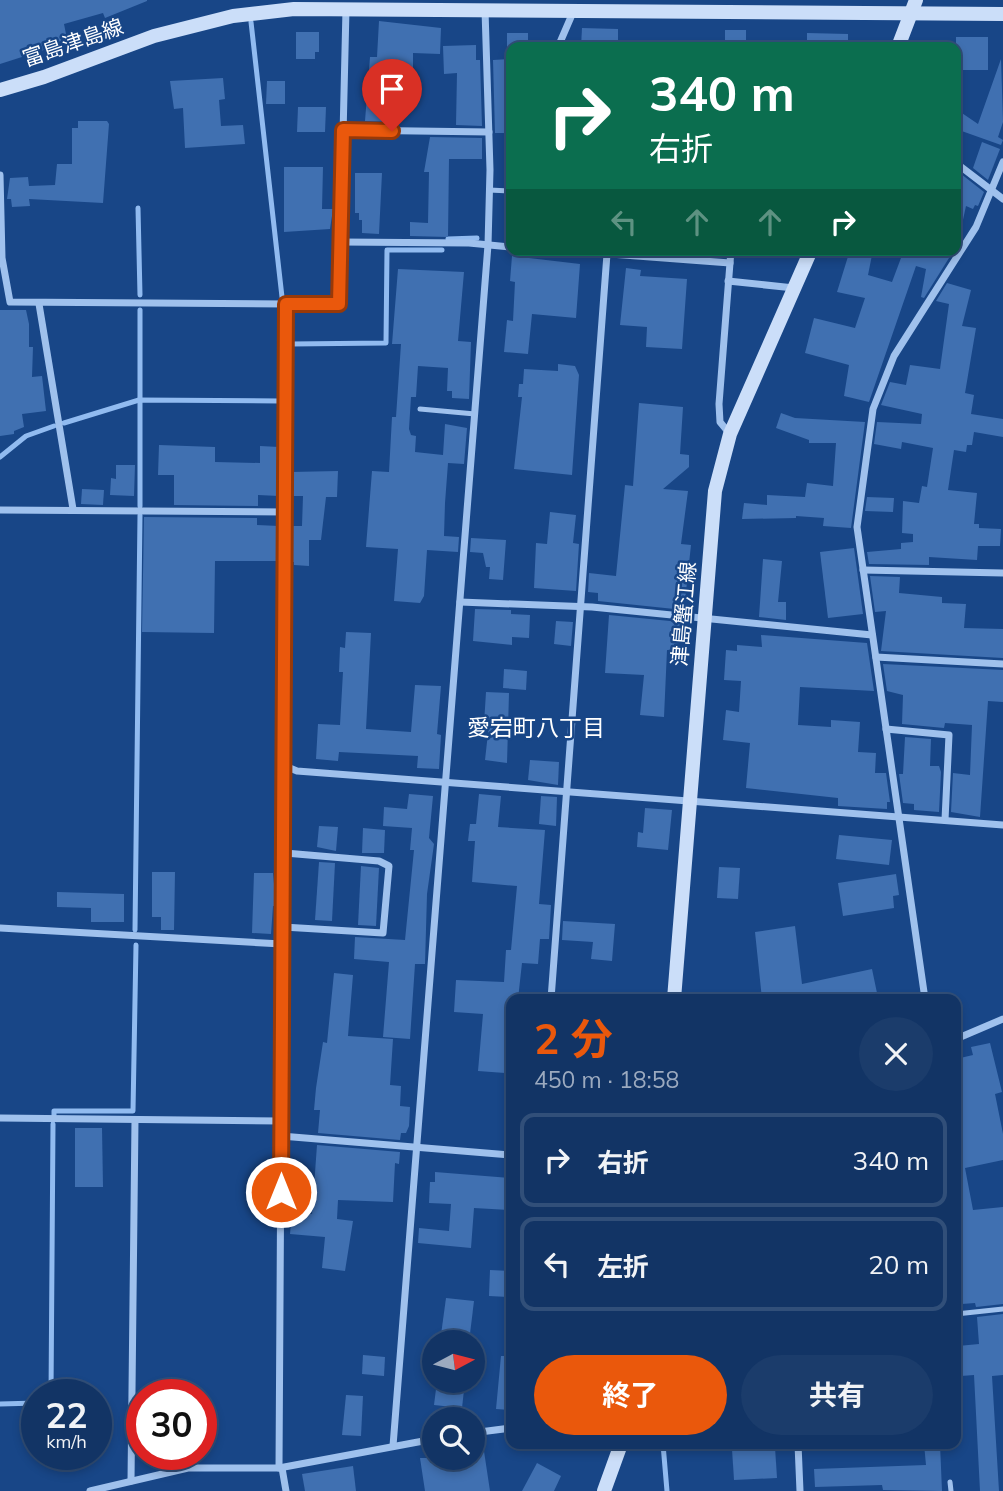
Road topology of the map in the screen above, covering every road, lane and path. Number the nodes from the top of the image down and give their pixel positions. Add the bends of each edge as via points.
1 (540, 5) edge
2 (665, 5) edge
3 (338, 6) edge
4 (914, 7) edge
5 (485, 10) junction
6 (574, 10) junction
7 (1003, 14) edge
8 (560, 42) edge
9 (900, 42) edge
10 (0, 90) edge
11 (343, 130) junction
12 (489, 132) junction
13 (1003, 162) edge
14 (961, 166) edge
15 (0, 175) edge
16 (992, 188) junction
17 (489, 190) junction
18 (506, 191) edge
19 (1003, 199) edge
20 (341, 242) junction
21 (488, 245) junction
22 (506, 247) edge
23 (961, 251) edge
24 (607, 256) edge
25 (636, 256) edge
26 (694, 256) edge
27 (731, 256) edge
28 (807, 256) edge
29 (958, 256) edge
30 (1, 258) edge
31 (694, 260) junction
32 (730, 263) junction
33 (728, 281) junction
34 (794, 288) junction
35 (39, 304) junction
36 (286, 304) junction
37 (420, 409) dead end
38 (475, 414) junction
39 (730, 434) junction
40 (73, 509) junction
41 (0, 510) edge
42 (286, 512) junction
43 (863, 570) junction
44 (1003, 573) edge
45 (460, 602) junction
46 (581, 608) junction
47 (705, 619) junction
48 (872, 635) junction
49 (876, 657) junction
50 (1003, 664) edge
51 (886, 729) junction
52 (285, 766) junction
53 (446, 783) junction
54 (567, 793) junction
55 (688, 802) junction
56 (898, 816) junction
57 (945, 820) junction
58 (1003, 825) edge
59 (285, 853) junction
60 (0, 928) edge
61 (283, 928) junction
62 (282, 944) junction
63 (551, 994) edge
64 (674, 994) edge
65 (924, 994) edge
66 (1003, 1019) edge
67 (961, 1037) edge
68 (0, 1118) edge
69 (135, 1120) junction
70 (281, 1121) junction
71 (281, 1136) junction
72 (416, 1146) junction
73 (506, 1155) edge
74 (1003, 1309) edge
75 (961, 1313) edge
76 (506, 1428) edge
77 (485, 1431) edge
78 (422, 1441) edge
79 (393, 1446) junction
80 (619, 1449) edge
81 (798, 1449) edge
82 (281, 1468) junction
83 (131, 1481) junction
84 (950, 1482) dead end
85 (90, 1491) edge
86 (286, 1491) edge
87 (604, 1491) edge
88 (800, 1491) edge
89 (951, 1491) edge

1 - 5 main road, 富島津島線
1 - 6 main road, 富島津島線
2 - 4 main road, 富島津島線
2 - 6 main road, 富島津島線
3 - 5 main road, 富島津島線
3 - 10 main road, 富島津島線 via 213,21 154,36
3 - 11 street
4 - 7 main road, 富島津島線
4 - 9 main road
5 - 12 street
6 - 8 street
11 - 12 street
11 - 20 street
12 - 17 street
13 - 16 street
14 - 16 street
15 - 30 street
16 - 19 street
16 - 23 street
17 - 18 lane
17 - 21 street
20 - 21 street
20 - 36 street via 339,304
21 - 22 street
21 - 38 street
24 - 46 street
25 - 31 street
26 - 31 lane
27 - 32 street
28 - 34 main road, 津島蟹江線
29 - 43 street via 894,356 873,409 857,527
30 - 35 street via 10,302
31 - 32 street
32 - 33 street
33 - 34 street
33 - 39 street via 719,404 720,422
34 - 39 main road, 津島蟹江線
35 - 36 street
35 - 40 street
36 - 42 street
37 - 38 lane
38 - 45 street
39 - 47 main road, 津島蟹江線 via 715,491
40 - 41 street
40 - 42 street
42 - 52 street
43 - 44 street
43 - 48 street
45 - 46 street
45 - 53 street
46 - 47 street
46 - 54 street
47 - 48 street
47 - 55 main road, 津島蟹江線
48 - 49 street
49 - 50 street
49 - 51 street
51 - 56 street
51 - 57 street via 949,735
52 - 53 street via 297,771
52 - 59 street
53 - 54 street
53 - 72 street
54 - 55 street
54 - 63 street
55 - 56 street
55 - 64 main road, 津島蟹江線
56 - 57 street
56 - 65 street
57 - 58 street
59 - 61 street
59 - 61 street via 379,861 389,866 383,933
60 - 62 street
61 - 62 street
62 - 70 street
66 - 67 street
68 - 69 street
69 - 70 street
69 - 83 street
70 - 71 street
71 - 72 street
71 - 82 street
72 - 73 street
72 - 79 street
74 - 75 lane
76 - 77 street
78 - 79 street
79 - 82 street
80 - 87 main road
81 - 88 street
82 - 83 street via 188,1468
82 - 86 street
83 - 85 street
84 - 89 lane

